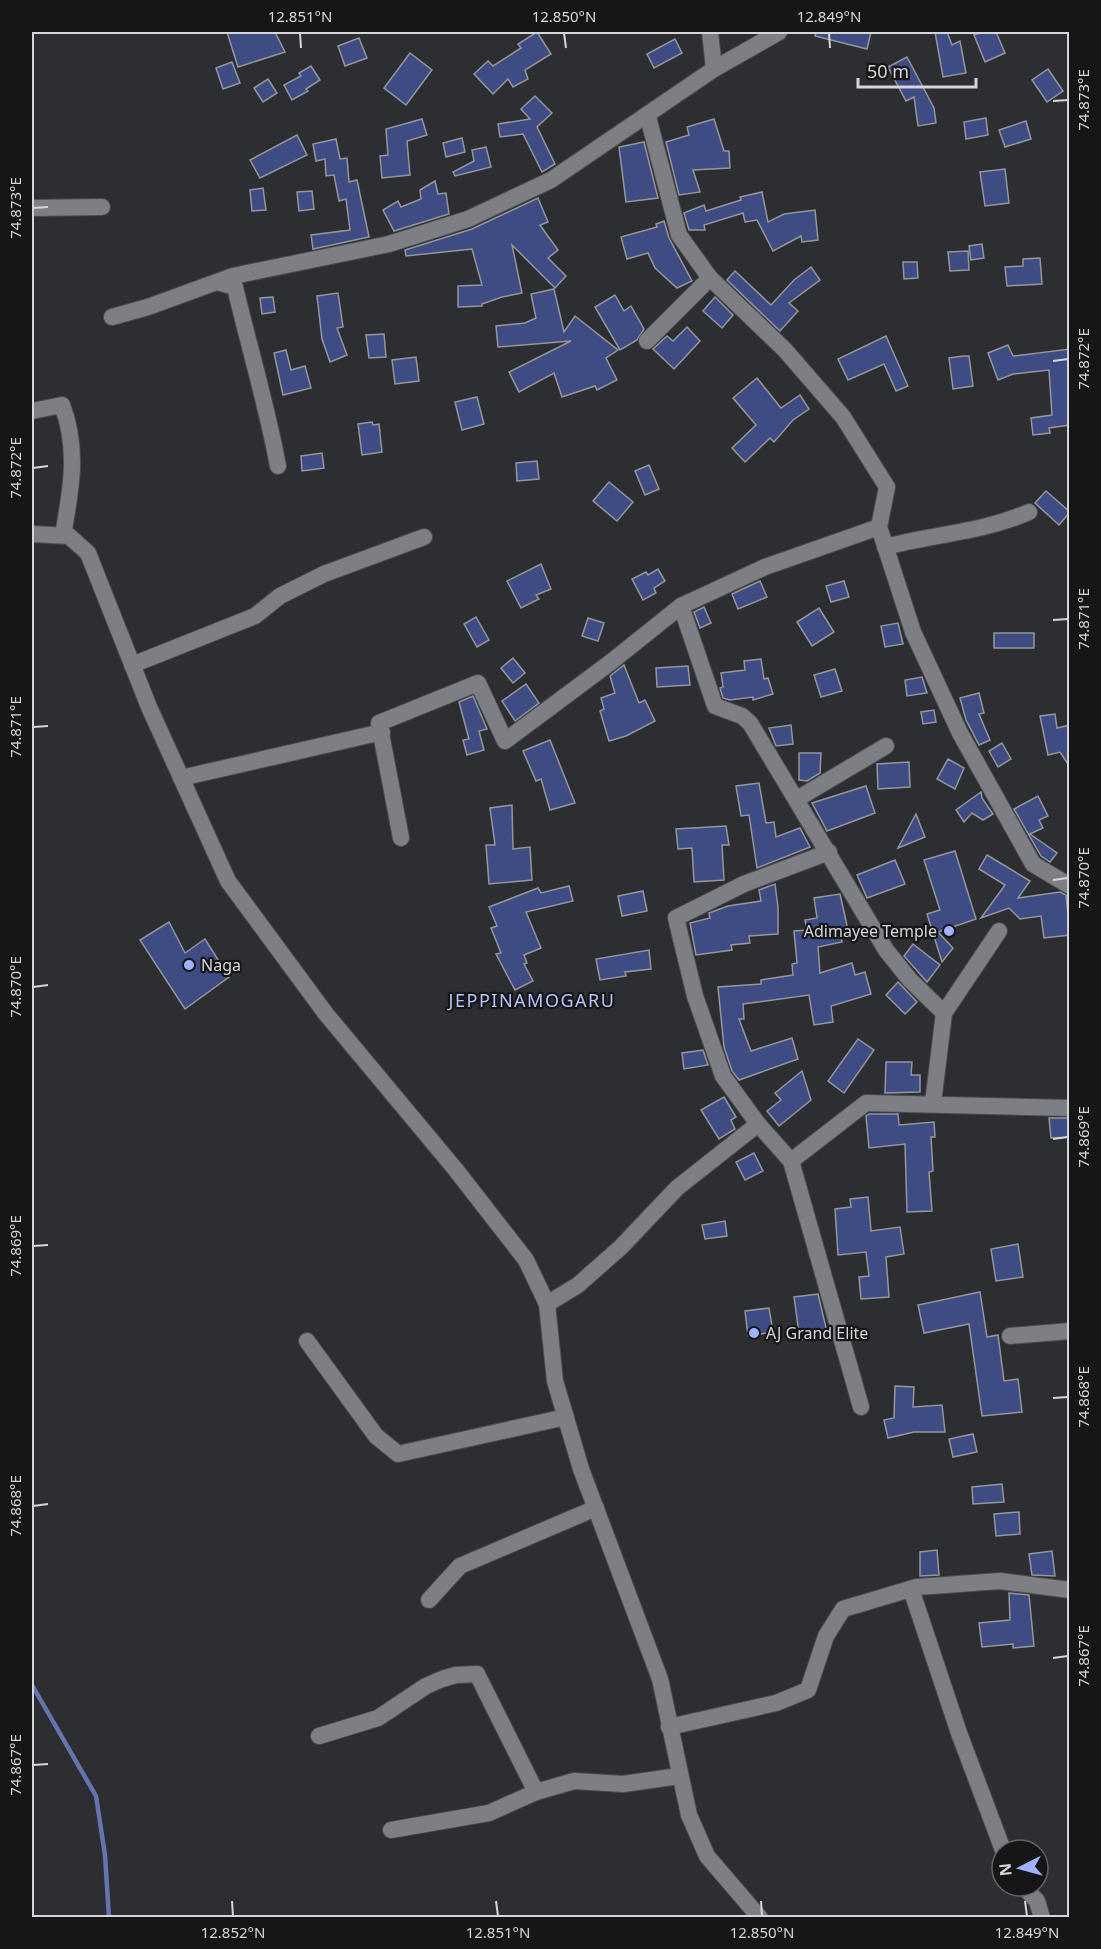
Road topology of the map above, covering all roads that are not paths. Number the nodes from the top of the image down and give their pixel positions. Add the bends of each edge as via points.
1 (710, 32) edge
2 (779, 32) edge
3 (714, 69) junction
4 (648, 117) junction
5 (102, 207) dead end
6 (32, 208) edge
7 (710, 278) junction
8 (217, 282) junction
9 (112, 317) dead end
10 (647, 341) dead end
11 (32, 411) edge
12 (278, 466) dead end
13 (1029, 512) dead end
14 (879, 527) junction
15 (32, 534) edge
16 (63, 535) junction
17 (424, 537) dead end
18 (885, 548) junction
19 (681, 606) junction
20 (132, 665) junction
21 (382, 732) junction
22 (886, 746) dead end
23 (181, 778) junction
24 (797, 799) junction
25 (401, 838) dead end
26 (829, 852) junction
27 (1070, 886) edge
28 (999, 931) dead end
29 (944, 1013) junction
30 (933, 1103) junction
31 (1070, 1108) edge
32 (758, 1124) junction
33 (791, 1161) junction
34 (547, 1304) junction
35 (1070, 1331) edge
36 (1010, 1336) dead end
37 (308, 1341) dead end
38 (861, 1407) dead end
39 (566, 1417) junction
40 (596, 1508) junction
41 (911, 1589) junction
42 (1070, 1590) edge
43 (429, 1600) dead end
44 (669, 1727) junction
45 (319, 1736) dead end
46 (680, 1776) junction
47 (536, 1792) junction
48 (391, 1830) dead end
49 (998, 1838) edge
50 (1035, 1898) edge
51 (760, 1917) edge
52 (1042, 1917) edge

1 - 3 street
2 - 3 street
3 - 4 street
4 - 7 street via 679,235
4 - 8 street via 551,180 468,219 389,244 282,264
5 - 6 street
7 - 10 street
7 - 14 street via 785,350 843,417 887,487
8 - 9 street
8 - 12 street via 235,287
11 - 16 street via 62,405 68,419 74,476
13 - 18 street via 1006,522
14 - 18 street
14 - 19 street via 765,567
15 - 16 street
16 - 20 street via 88,553
17 - 20 street via 324,574 280,596 255,616
18 - 27 street via 913,632 965,743 1033,864
19 - 21 street via 505,741 478,683 380,723
19 - 24 street via 715,706 750,723
20 - 23 street
21 - 23 street
21 - 25 street
22 - 24 street
23 - 34 street via 228,881 326,1014 526,1260
24 - 26 street
26 - 29 street via 886,950
26 - 32 street via 744,884 676,918 695,996 723,1076
28 - 29 street
29 - 30 street
30 - 31 street
30 - 33 street via 866,1103
32 - 33 street
32 - 34 street via 677,1188 578,1285
33 - 38 street
34 - 39 street via 555,1381
35 - 36 street
37 - 39 street via 376,1436 398,1454
39 - 40 street
40 - 43 street via 460,1566
40 - 44 street via 660,1679
41 - 42 street via 1000,1581
41 - 44 street via 843,1609 826,1636 808,1690 776,1703
41 - 49 street
44 - 46 street
45 - 47 street via 378,1718 442,1679 477,1674
46 - 47 street via 623,1784 574,1781
46 - 51 street via 689,1815 707,1856
47 - 48 street via 489,1813
50 - 52 street

